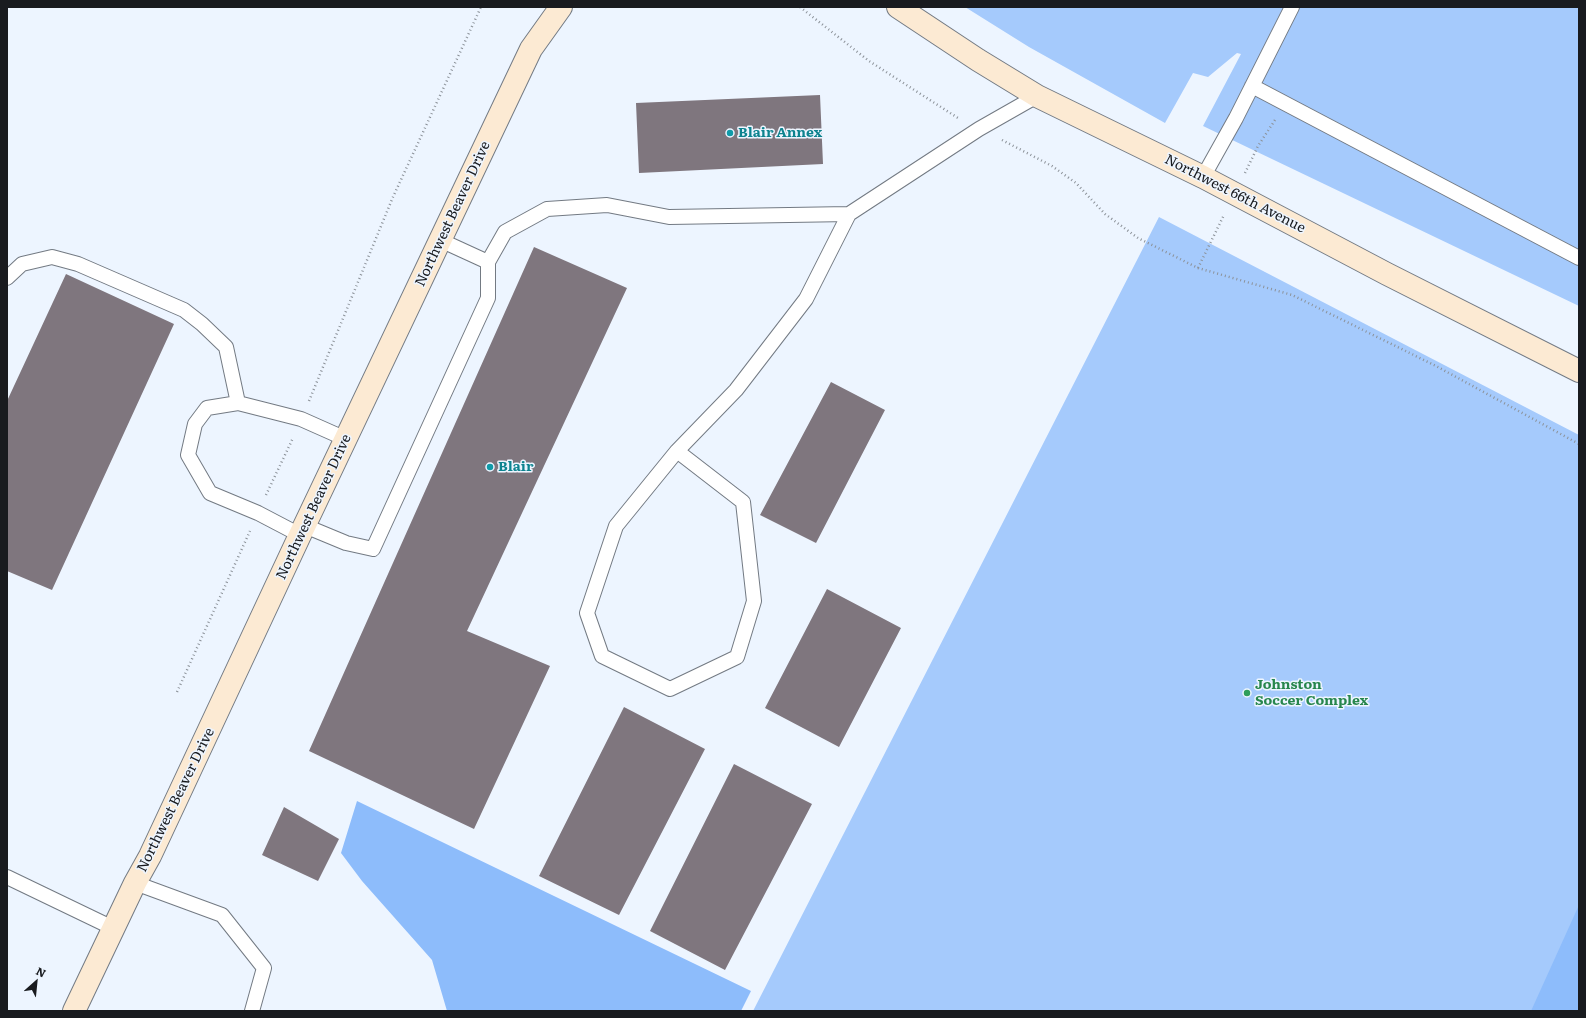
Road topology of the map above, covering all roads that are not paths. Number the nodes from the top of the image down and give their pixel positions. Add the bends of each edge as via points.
1 (561, 7) edge
2 (898, 7) edge
3 (1292, 7) edge
4 (1252, 86) junction
5 (1037, 96) junction
6 (1203, 177) junction
7 (849, 214) junction
8 (440, 240) junction
9 (1579, 258) edge
10 (488, 262) junction
11 (7, 278) edge
12 (1579, 371) edge
13 (238, 402) junction
14 (346, 439) junction
15 (677, 451) junction
16 (303, 531) junction
17 (7, 877) edge
18 (135, 883) junction
19 (114, 928) junction
20 (74, 1011) edge
21 (252, 1011) edge

1 - 8 main road, Northwest Beaver Drive via 531,49
2 - 5 main road, Northwest 66th Avenue
3 - 4 lane
4 - 6 lane
4 - 9 lane
5 - 6 main road, Northwest 66th Avenue
5 - 7 lane via 979,129
6 - 12 main road, Northwest 66th Avenue
7 - 10 lane via 669,217 607,205 547,210 505,232
7 - 15 lane via 806,299 736,390
8 - 10 lane
8 - 14 main road, Northwest Beaver Drive
10 - 16 lane via 488,298 373,549
11 - 13 lane via 22,264 52,257 78,264 184,310 226,347
13 - 14 lane via 301,419
13 - 16 lane via 207,408 195,424 188,455 210,493
14 - 16 main road, Northwest Beaver Drive
15 - 15 lane via 616,526 588,613 602,656 670,689 737,657 754,601 743,502
16 - 18 main road, Northwest Beaver Drive via 154,849
17 - 19 lane
18 - 19 main road, Northwest Beaver Drive
18 - 21 lane via 222,915 264,968
19 - 20 main road, Northwest Beaver Drive

